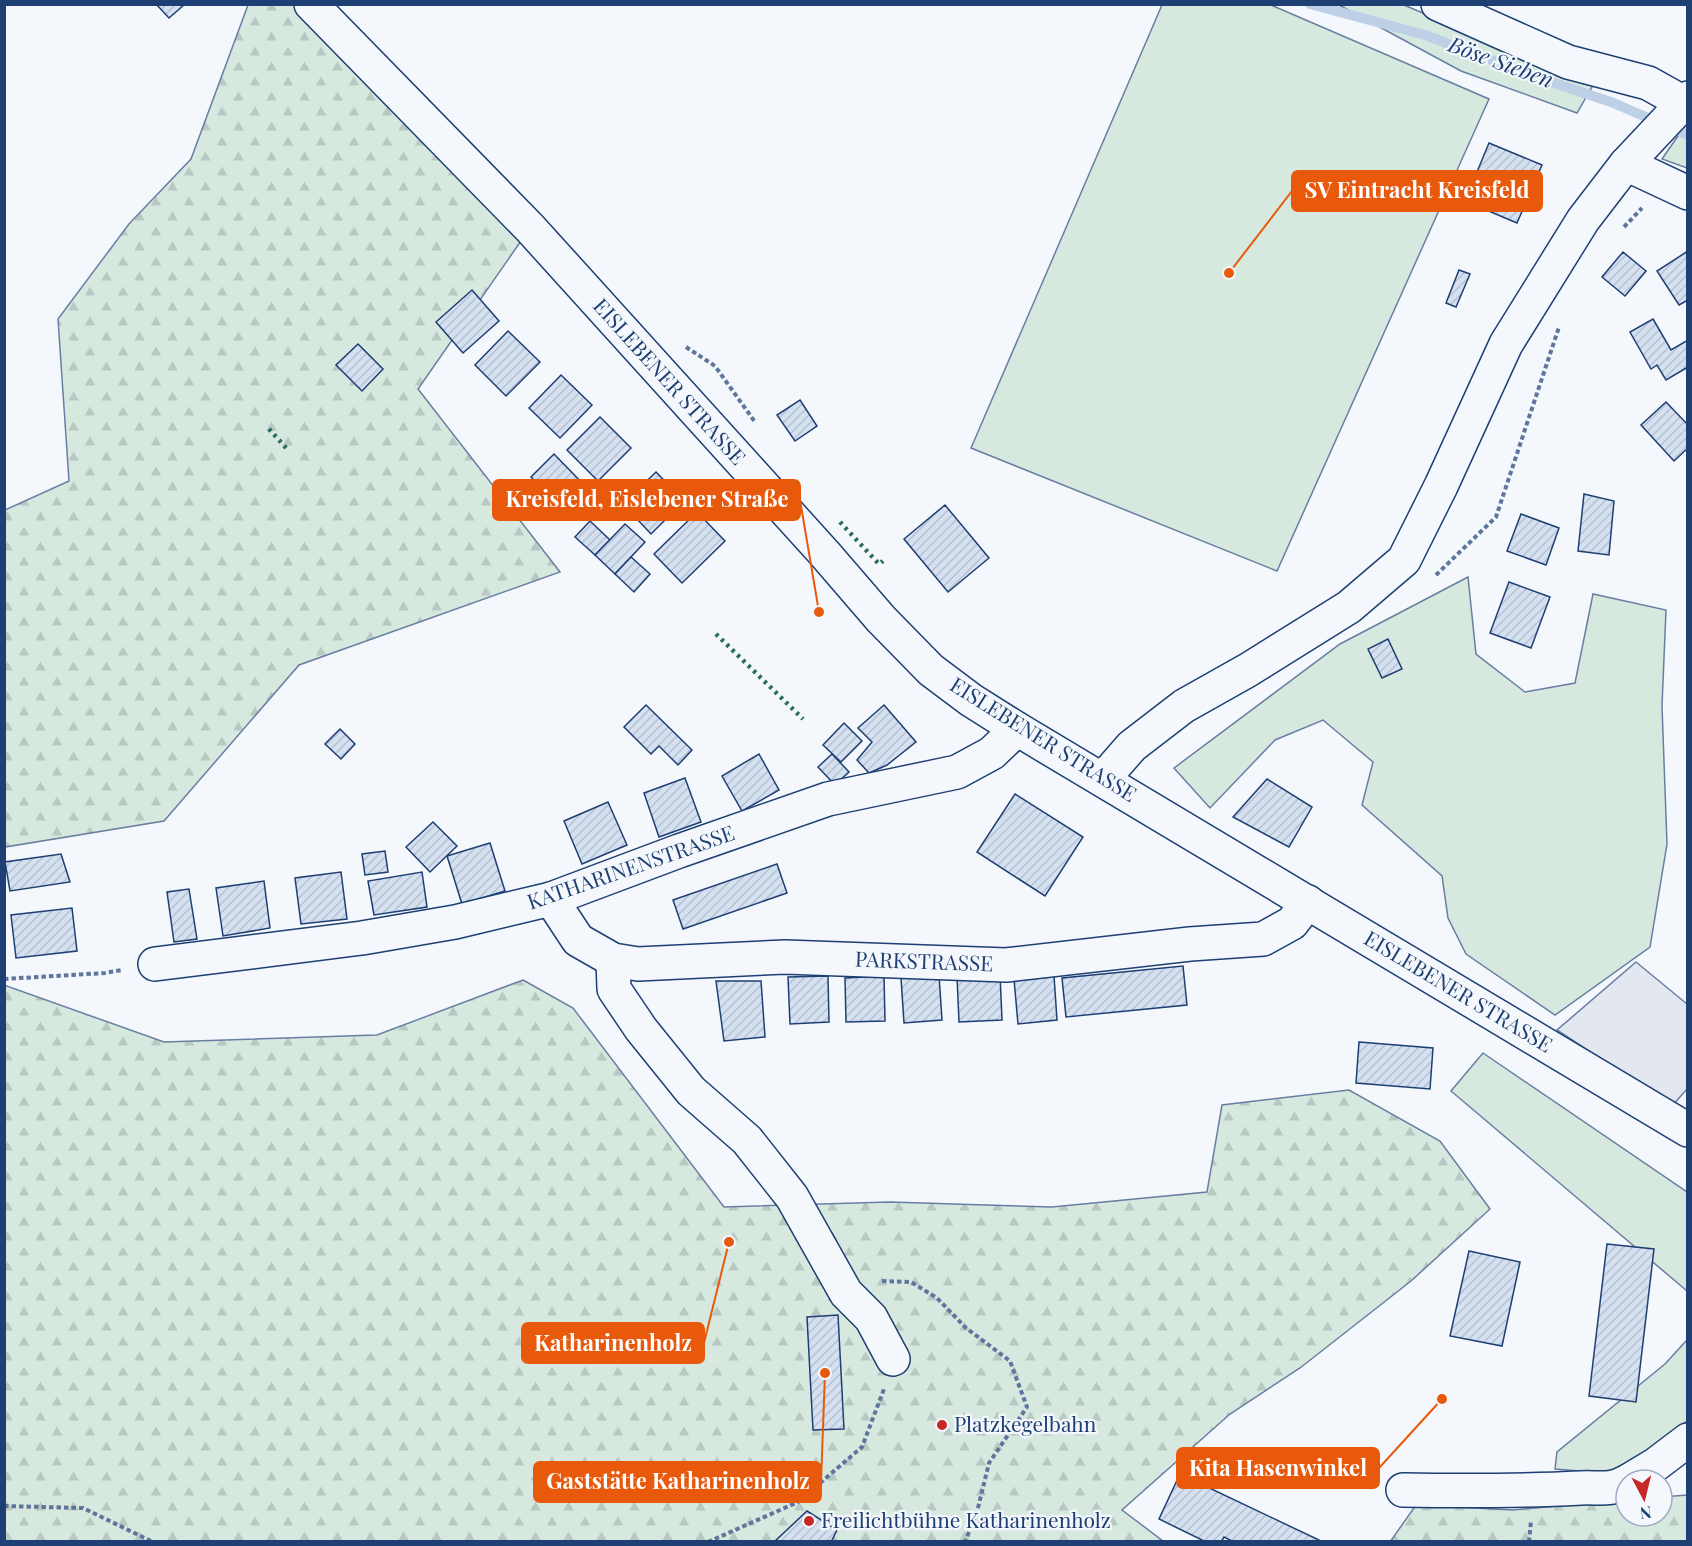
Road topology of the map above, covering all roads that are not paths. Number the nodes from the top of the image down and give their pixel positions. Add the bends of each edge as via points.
1 (311, 4) edge
2 (1438, 4) edge
3 (1680, 104) edge
4 (1636, 152) junction
5 (1677, 188) edge
6 (1017, 729) junction
7 (1103, 779) junction
8 (551, 899) junction
9 (1308, 902) junction
10 (613, 960) junction
11 (155, 964) road end
12 (1688, 1130) edge
13 (893, 1359) road end
14 (1688, 1440) edge
15 (1650, 1468) edge
16 (1614, 1488) edge
17 (1403, 1490) dead end

1 - 6 street, EISLEBENER STRASSE via 530,228 880,619 931,670
2 - 3 street via 1568,62 1648,83
3 - 4 street
4 - 5 street
4 - 7 street via 1583,220 1506,344 1404,560 1349,607 1184,706 1132,746
6 - 7 street, EISLEBENER STRASSE
6 - 8 street, KATHARINENSTRASSE via 992,753 957,772 828,799
7 - 9 street, EISLEBENER STRASSE
8 - 10 street, PARKSTRASSE via 578,940
8 - 11 street, KATHARINENSTRASSE via 362,938
9 - 10 street, PARKSTRASSE via 1292,923 1263,939 1006,965 785,957 638,964
9 - 12 street, EISLEBENER STRASSE
10 - 13 street via 614,988 641,1029 691,1091 747,1140 792,1197 846,1293 871,1318
14 - 15 street
16 - 17 street

